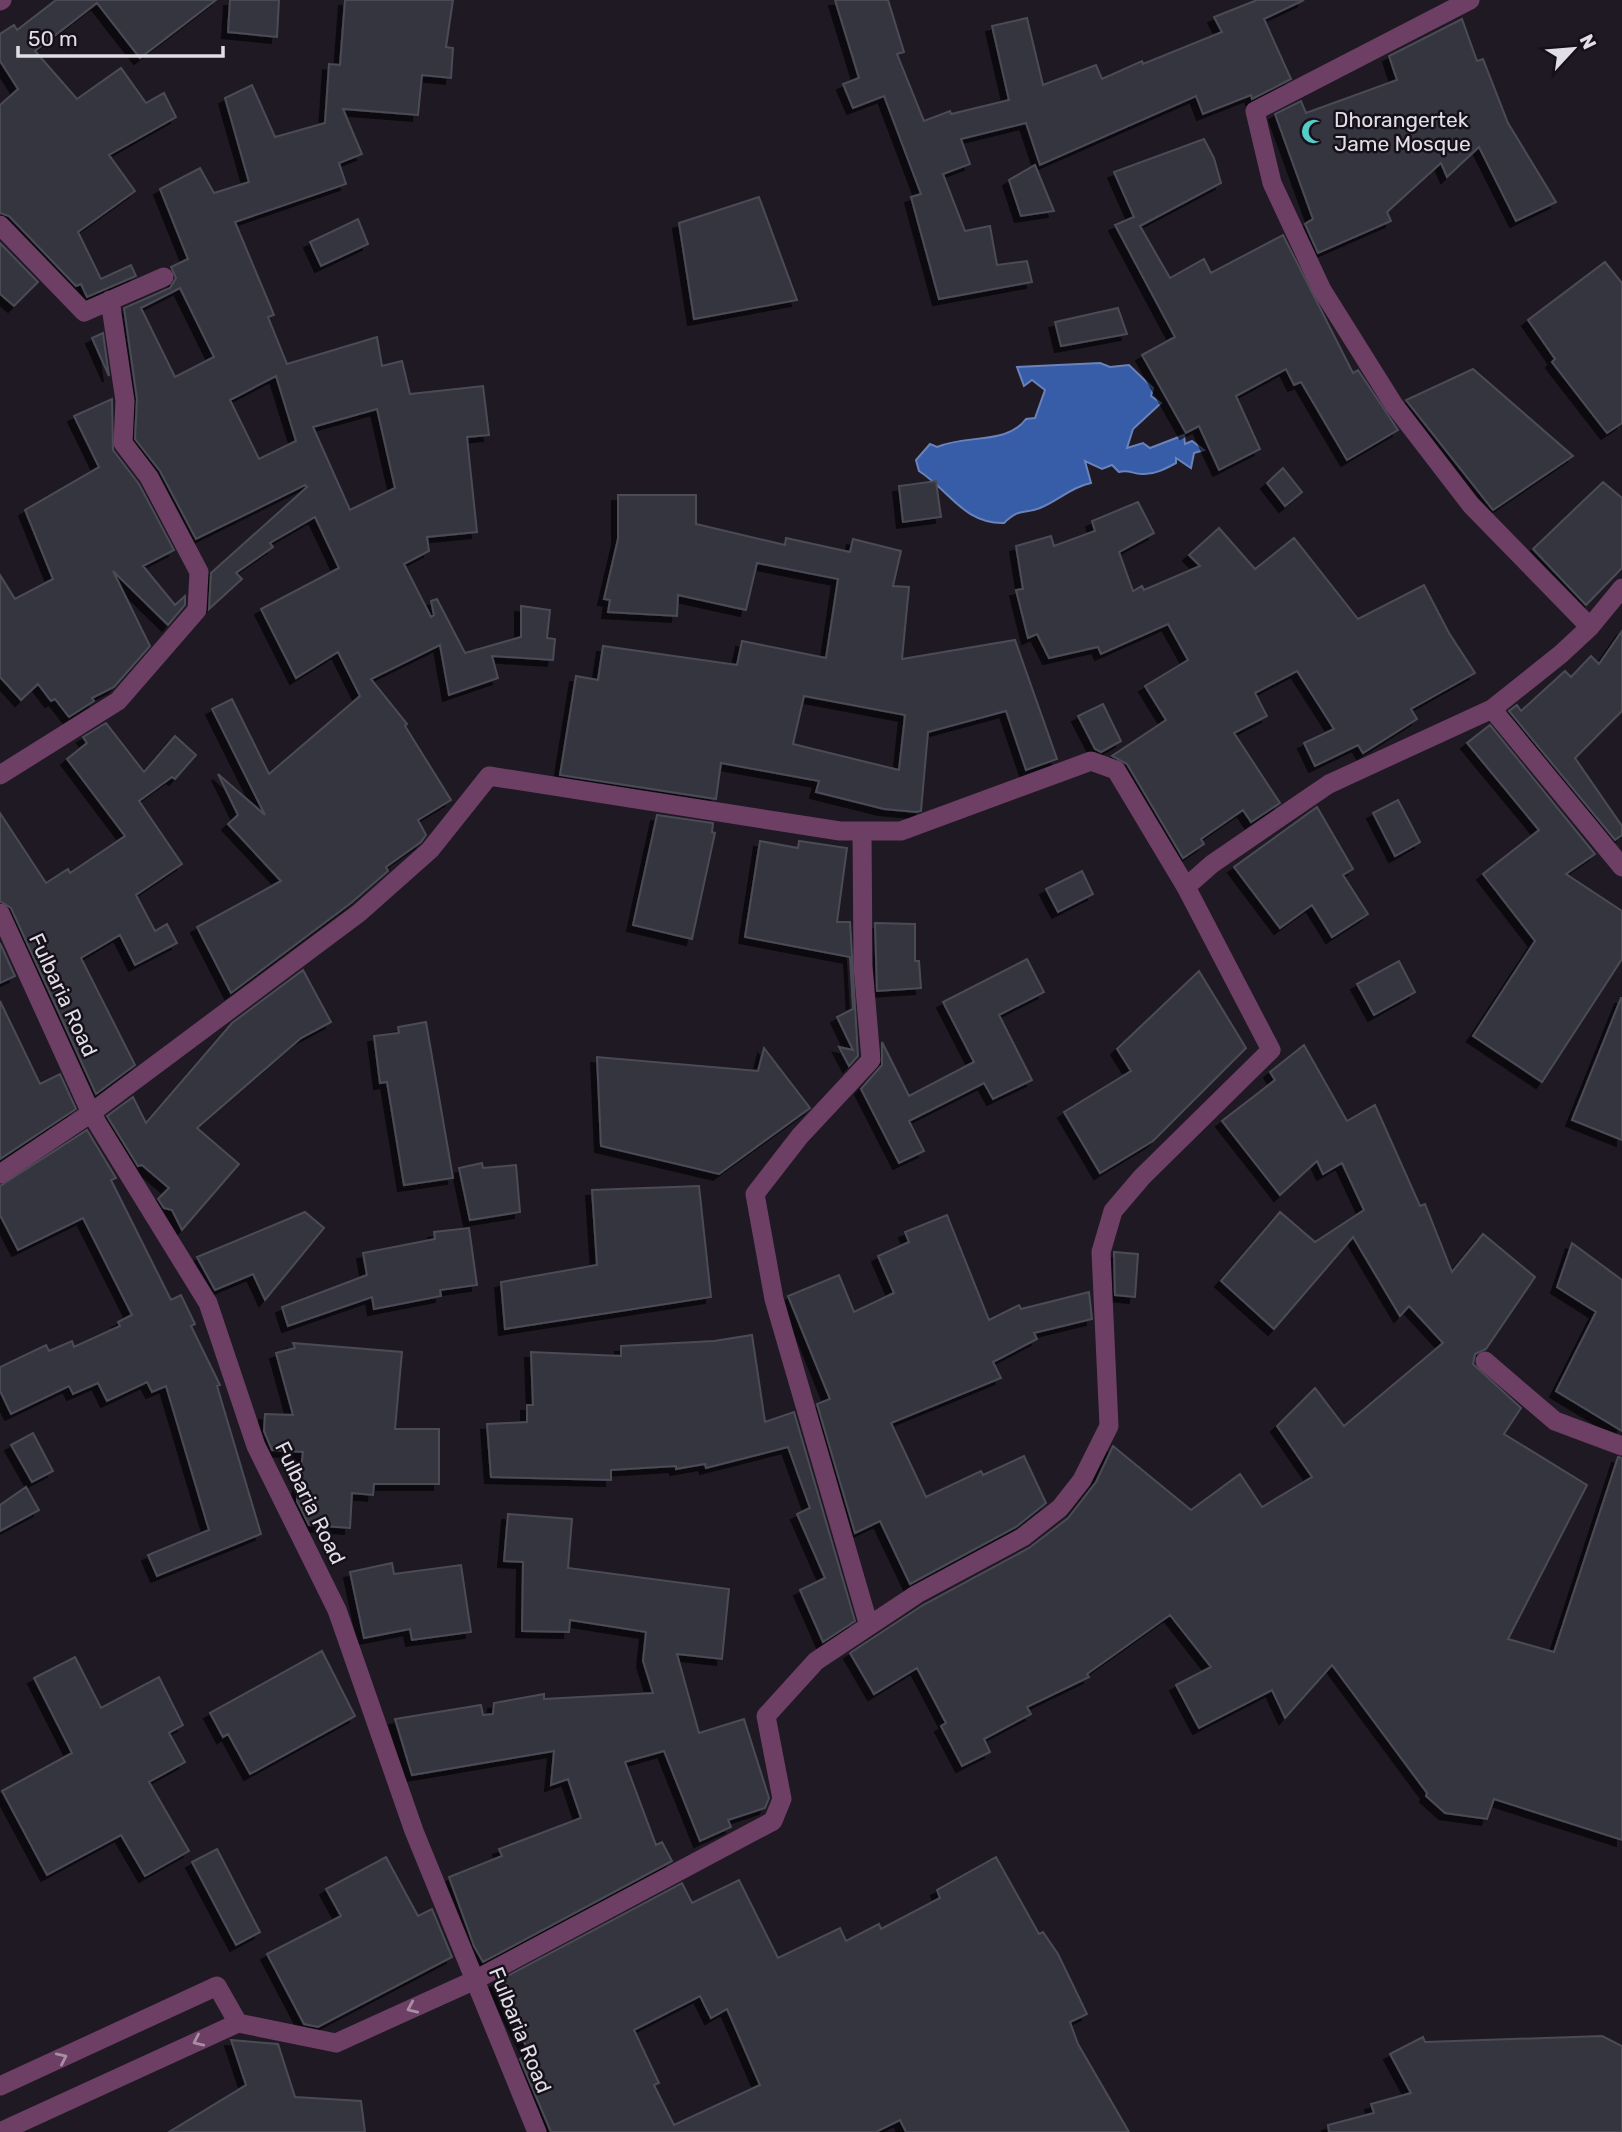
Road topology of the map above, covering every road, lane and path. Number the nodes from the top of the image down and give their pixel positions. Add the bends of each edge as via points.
1 (1470, 0) edge
2 (0, 225) edge
3 (163, 277) dead end
4 (110, 300) junction
5 (1622, 588) edge
6 (1590, 627) junction
7 (1492, 709) junction
8 (0, 775) edge
9 (862, 831) junction
10 (1622, 867) edge
11 (1186, 887) junction
12 (0, 913) edge
13 (91, 1113) junction
14 (0, 1174) edge
15 (1485, 1361) dead end
16 (1622, 1446) edge
17 (869, 1626) junction
18 (475, 1980) junction
19 (237, 2023) junction
20 (0, 2086) edge
21 (0, 2132) edge
22 (537, 2132) edge

1 - 6 street via 1255,111 1272,183 1316,277 1395,405 1471,505
2 - 4 street via 84,312
3 - 4 street
4 - 8 street via 125,401 123,443 149,477 199,572 197,610 118,701
5 - 6 street
6 - 7 street
7 - 10 street
7 - 11 street via 1329,784
9 - 11 street via 901,831 1091,761 1116,770
9 - 13 street via 489,776 430,850 359,913
9 - 17 street via 863,966 871,1060 800,1136 755,1194 774,1299
11 - 17 street via 1270,1050 1113,1211 1101,1252 1109,1426 1083,1480 1060,1508 1023,1537 917,1594
12 - 13 street, Fulbaria Road
13 - 14 street
13 - 18 street, Fulbaria Road via 208,1303 257,1446 337,1610 414,1831
15 - 16 street via 1555,1421
17 - 18 street via 816,1661 766,1716 782,1799 772,1821
18 -> 19 street via 336,2043
18 - 22 street, Fulbaria Road
20 -> 19 street via 218,1986
19 -> 21 street

